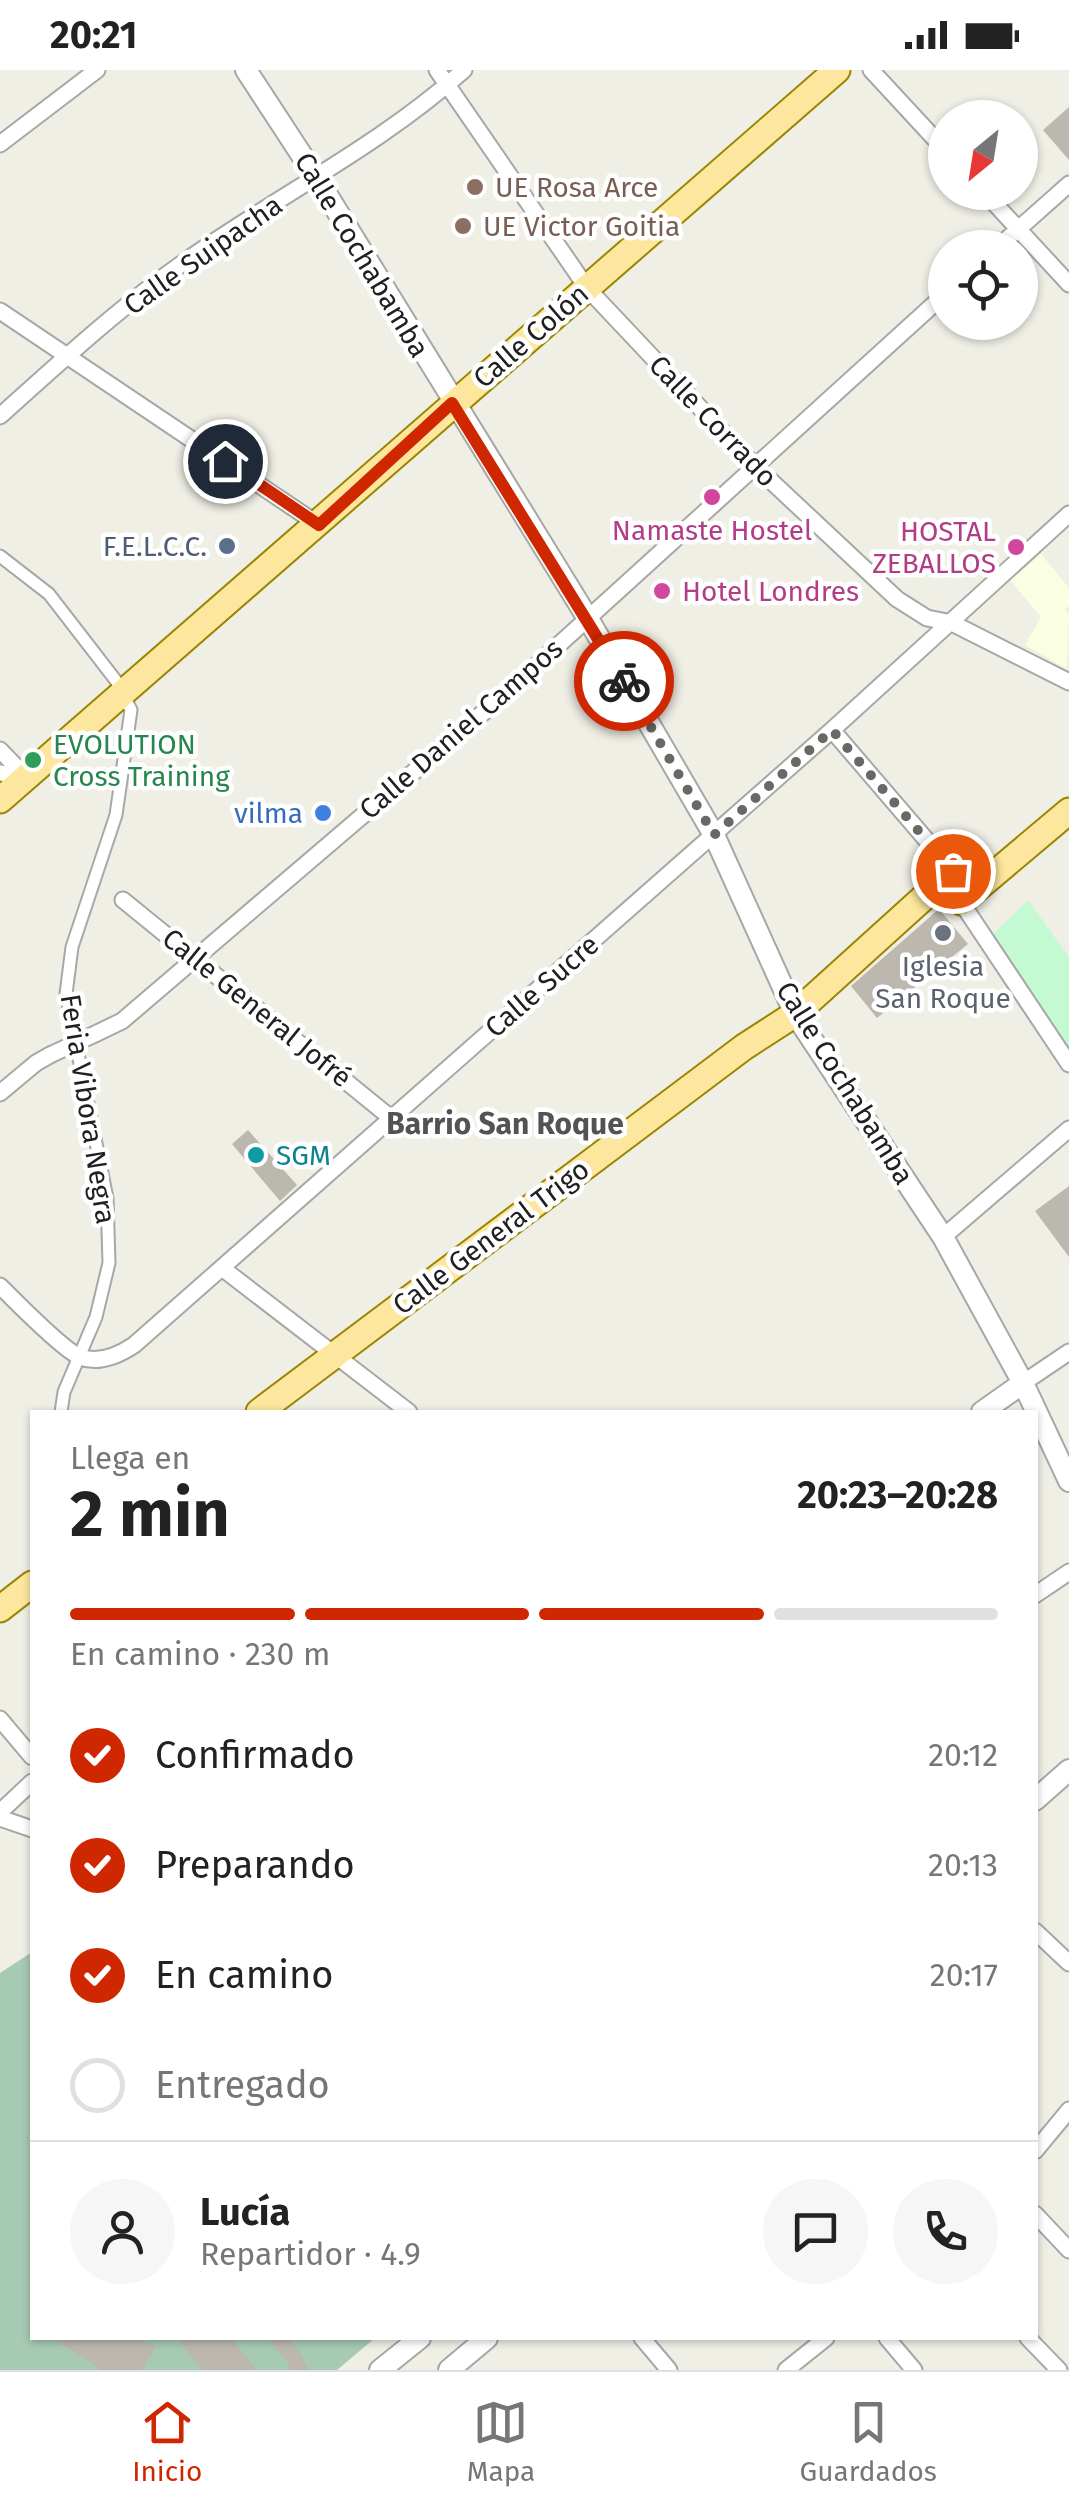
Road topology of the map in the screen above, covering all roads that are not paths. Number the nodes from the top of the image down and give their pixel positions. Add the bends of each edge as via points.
1 (97, 70) edge
2 (246, 70) edge
3 (437, 70) edge
4 (464, 70) edge
5 (837, 70) edge
6 (872, 70) edge
7 (448, 85) junction
8 (928, 131) edge
9 (0, 144) edge
10 (316, 177) junction
11 (1069, 184) edge
12 (1001, 210) edge
13 (1018, 229) junction
14 (1069, 284) edge
15 (587, 288) junction
16 (928, 309) edge
17 (0, 310) edge
18 (69, 354) junction
19 (452, 403) junction
20 (0, 416) edge
21 (754, 466) junction
22 (1069, 514) edge
23 (319, 525) junction
24 (0, 556) edge
25 (587, 617) junction
26 (952, 624) junction
27 (1069, 682) edge
28 (124, 695) junction
29 (832, 730) junction
30 (0, 750) edge
31 (13, 775) edge
32 (0, 800) edge
33 (1069, 811) edge
34 (714, 835) junction
35 (953, 871) junction
36 (123, 900) dead end
37 (961, 902) junction
38 (196, 958) junction
39 (795, 1014) junction
40 (1069, 1064) edge
41 (0, 1093) edge
42 (391, 1118) junction
43 (1069, 1129) edge
44 (944, 1237) junction
45 (222, 1268) junction
46 (3, 1295) edge
47 (1069, 1352) edge
48 (335, 1355) junction
49 (78, 1356) junction
50 (1023, 1383) junction
51 (61, 1410) edge
52 (262, 1410) edge
53 (406, 1410) edge
54 (985, 1410) edge
55 (1036, 1410) edge
56 (1038, 1415) edge
57 (1069, 1481) edge
58 (1069, 1572) edge
59 (30, 1586) edge
60 (1038, 1593) edge
61 (0, 1609) edge
62 (0, 1719) edge
63 (30, 1755) edge
64 (1069, 1770) edge
65 (30, 1784) edge
66 (1038, 1797) edge
67 (0, 1815) edge
68 (30, 1829) edge
69 (1038, 1934) edge
70 (1069, 1963) edge
71 (1069, 2110) edge
72 (1038, 2147) edge
73 (1038, 2217) edge
74 (1069, 2250) edge
75 (418, 2340) edge
76 (485, 2340) edge
77 (644, 2340) edge
78 (824, 2340) edge
79 (889, 2340) edge
80 (1030, 2340) edge
81 (380, 2370) edge
82 (449, 2370) edge
83 (668, 2370) edge
84 (786, 2370) edge
85 (914, 2370) edge
86 (1059, 2370) edge

1 - 9 street
2 - 10 street, Calle Cochabamba
3 - 7 street, Calle Corrado
4 - 7 street, Calle Suipacha
5 - 15 main road, Calle Colón
6 - 8 street
7 - 10 street, Calle Suipacha
7 - 15 street, Calle Corrado
10 - 18 street, Calle Suipacha via 186,260
10 - 19 street, Calle Cochabamba
11 - 13 street
12 - 13 street
13 - 14 street
15 - 19 main road, Calle Colón
15 - 21 street, Calle Corrado
16 - 21 street, Calle Daniel Campos
17 - 18 street
18 - 20 street, Calle Suipacha
18 - 23 street
19 - 23 main road, Calle Colón
19 - 25 street, Calle Cochabamba
21 - 25 street, Calle Daniel Campos
21 - 26 street, Calle Corrado via 896,598 927,618
22 - 26 street, Calle Sucre
23 - 28 main road, Calle Colón
24 - 28 street via 49,594
25 - 34 street, Calle Cochabamba
25 - 38 street, Calle Daniel Campos
26 - 27 street, Calle Corrado
26 - 29 street, Calle Sucre
28 - 31 main road, Calle Colón
28 - 49 street, Feria Vibora Negra via 131,710 116,815 72,948 66,994 108,1198 109,1263
29 - 34 street, Calle Sucre
29 - 35 street
30 - 31 street
31 - 32 main road, Calle Colón
33 - 37 main road
34 - 39 street, Calle Cochabamba
34 - 42 street, Calle Sucre
35 - 37 main road
35 - 39 main road, Calle General Trigo
36 - 38 street, Calle General Jofré
37 - 40 street
38 - 41 street, Calle Daniel Campos, bridge via 122,1021 36,1063
38 - 42 street, Calle General Jofré
39 - 44 street, Calle Cochabamba
39 - 48 main road, Calle General Trigo
42 - 45 street, Calle Sucre
43 - 44 street
44 - 50 street, Calle Cochabamba
45 - 48 street
45 - 49 street, Calle Sucre via 120,1355
46 - 49 street
47 - 50 street
48 - 52 main road, Calle General Trigo
48 - 53 street
49 - 51 street, Feria Vibora Negra
50 - 54 street
50 - 55 street, Calle Cochabamba
56 - 57 street, Calle Cochabamba
58 - 60 street
59 - 61 main road
62 - 63 street
64 - 66 street
65 - 67 street
67 - 68 street
69 - 70 street
71 - 72 street
73 - 74 street
75 - 81 street
76 - 82 street
77 - 83 street
78 - 84 street
79 - 85 street
80 - 86 street

